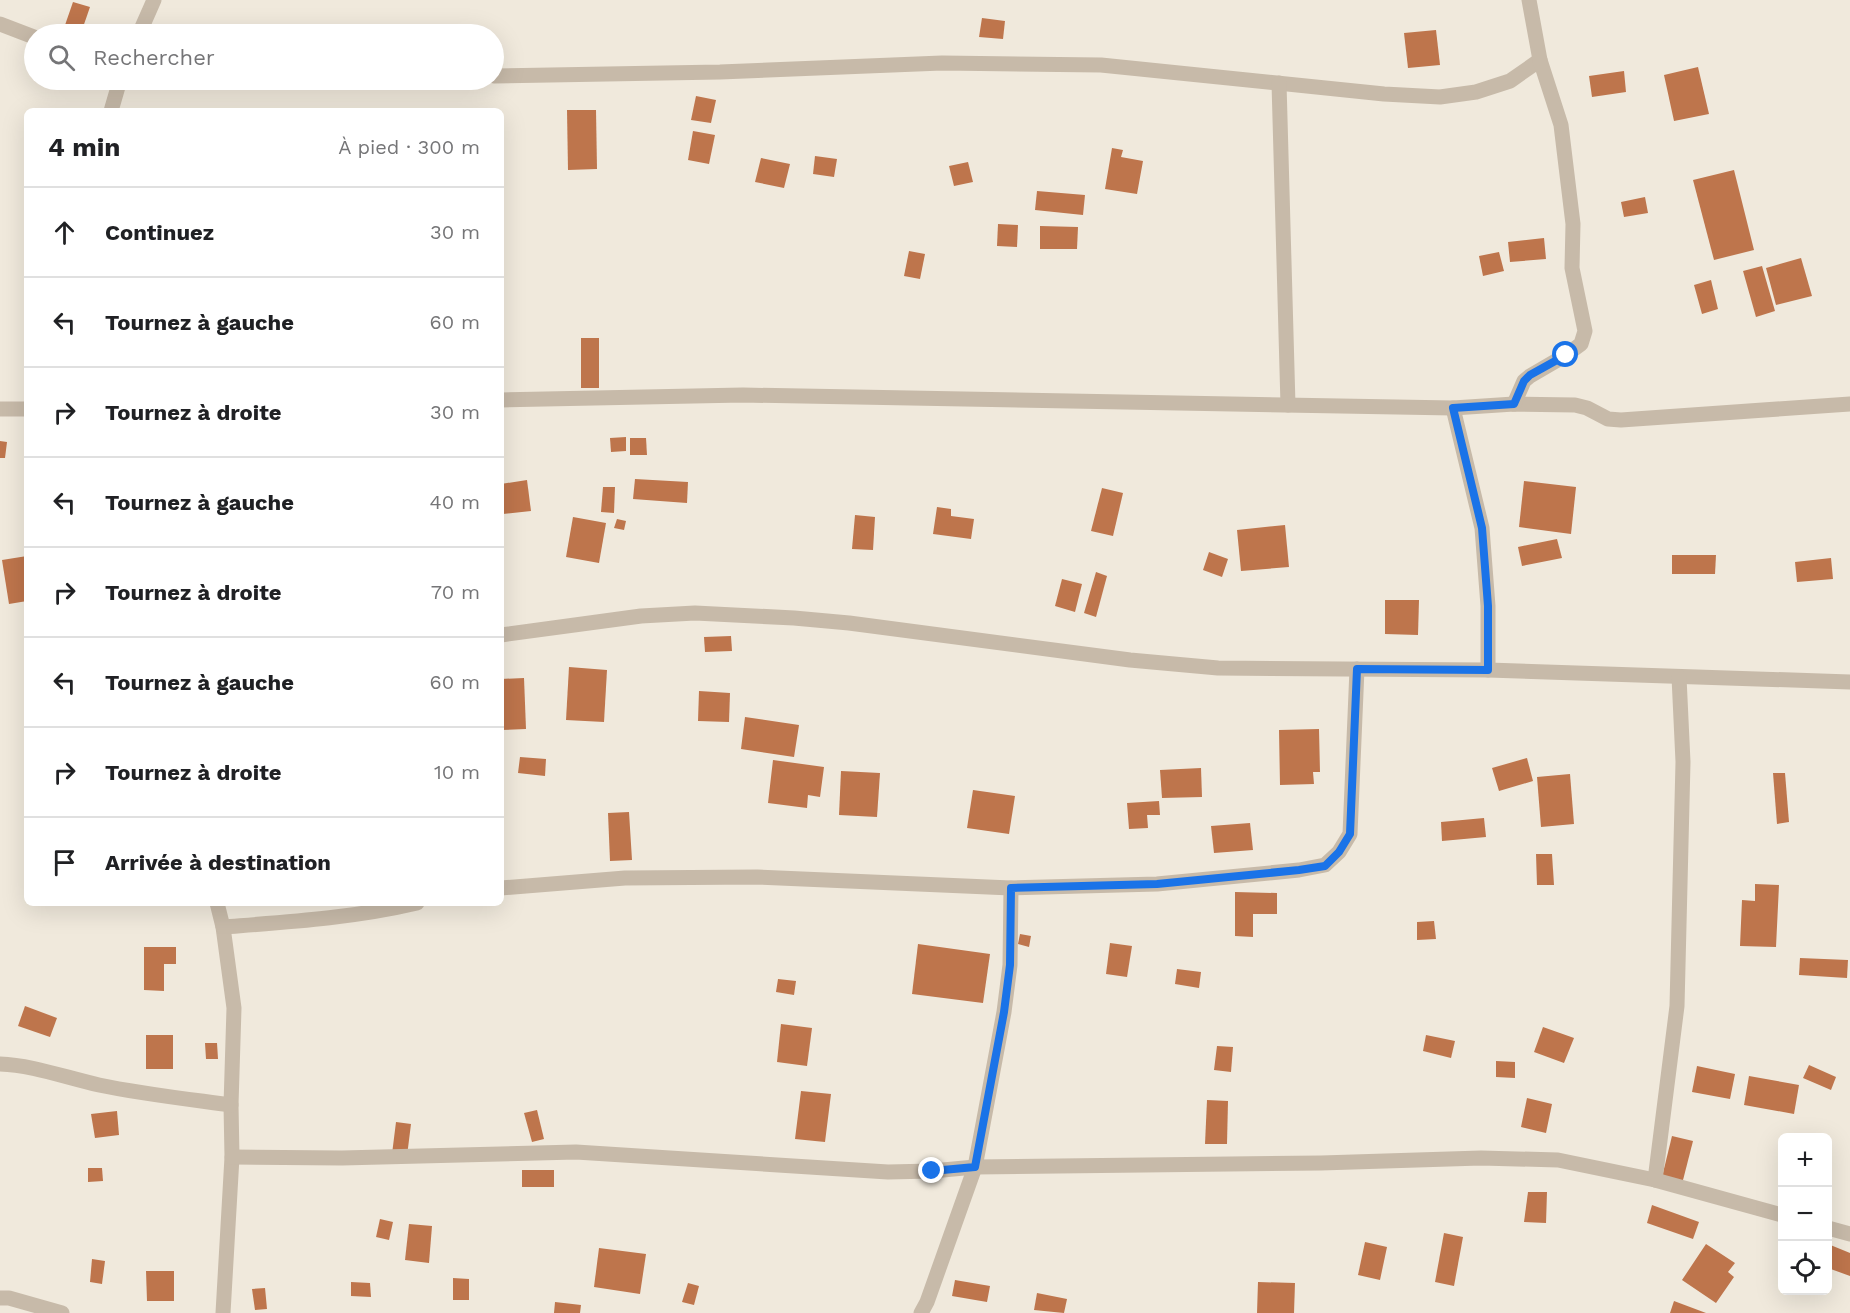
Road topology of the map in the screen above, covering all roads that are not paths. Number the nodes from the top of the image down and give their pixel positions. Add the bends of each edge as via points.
1 (154, 0) edge
2 (1529, 0) edge
3 (0, 24) edge
4 (143, 24) edge
5 (24, 33) edge
6 (1539, 60) junction
7 (504, 76) edge
8 (1279, 83) junction
9 (117, 90) edge
10 (112, 108) edge
11 (504, 400) edge
12 (1514, 404) junction
13 (1850, 404) edge
14 (1288, 405) junction
15 (1453, 408) junction
16 (0, 409) edge
17 (24, 409) edge
18 (504, 635) edge
19 (1357, 669) junction
20 (1488, 670) junction
21 (1679, 676) junction
22 (1850, 682) edge
23 (504, 888) edge
24 (1011, 888) junction
25 (218, 906) edge
26 (401, 906) edge
27 (223, 927) junction
28 (0, 1064) edge
29 (231, 1106) junction
30 (232, 1157) junction
31 (975, 1167) junction
32 (1655, 1180) junction
33 (1778, 1214) edge
34 (1832, 1229) edge
35 (1850, 1234) edge
36 (0, 1298) edge
37 (62, 1313) edge
38 (223, 1313) edge
39 (921, 1313) edge

1 - 4 street
2 - 6 street
3 - 5 street
6 - 8 street via 1510,81 1476,92 1440,97
6 - 12 street via 1561,125 1573,224 1572,268 1585,331 1581,344 1524,381
7 - 8 street via 942,63 1101,65
8 - 14 street
9 - 10 street
11 - 14 street via 743,395
12 - 13 street via 1575,405 1608,419 1621,420
12 - 15 street
14 - 15 street
15 - 20 street via 1482,528
16 - 17 street
18 - 19 street via 641,616 695,613 838,622 1218,668
19 - 20 street
19 - 24 street via 1350,834 1325,866 1157,884
20 - 21 street
21 - 22 street
21 - 32 street via 1683,762 1677,1006
23 - 24 street via 625,878 733,877
24 - 31 street via 1004,1012
25 - 27 street
26 - 27 street via 347,916
27 - 29 street via 234,1008
28 - 29 street via 109,1087
29 - 30 street
30 - 31 street via 576,1152 888,1172
30 - 38 street
31 - 32 street via 1481,1158 1558,1160
31 - 39 street
32 - 33 street
34 - 35 street
36 - 37 street

